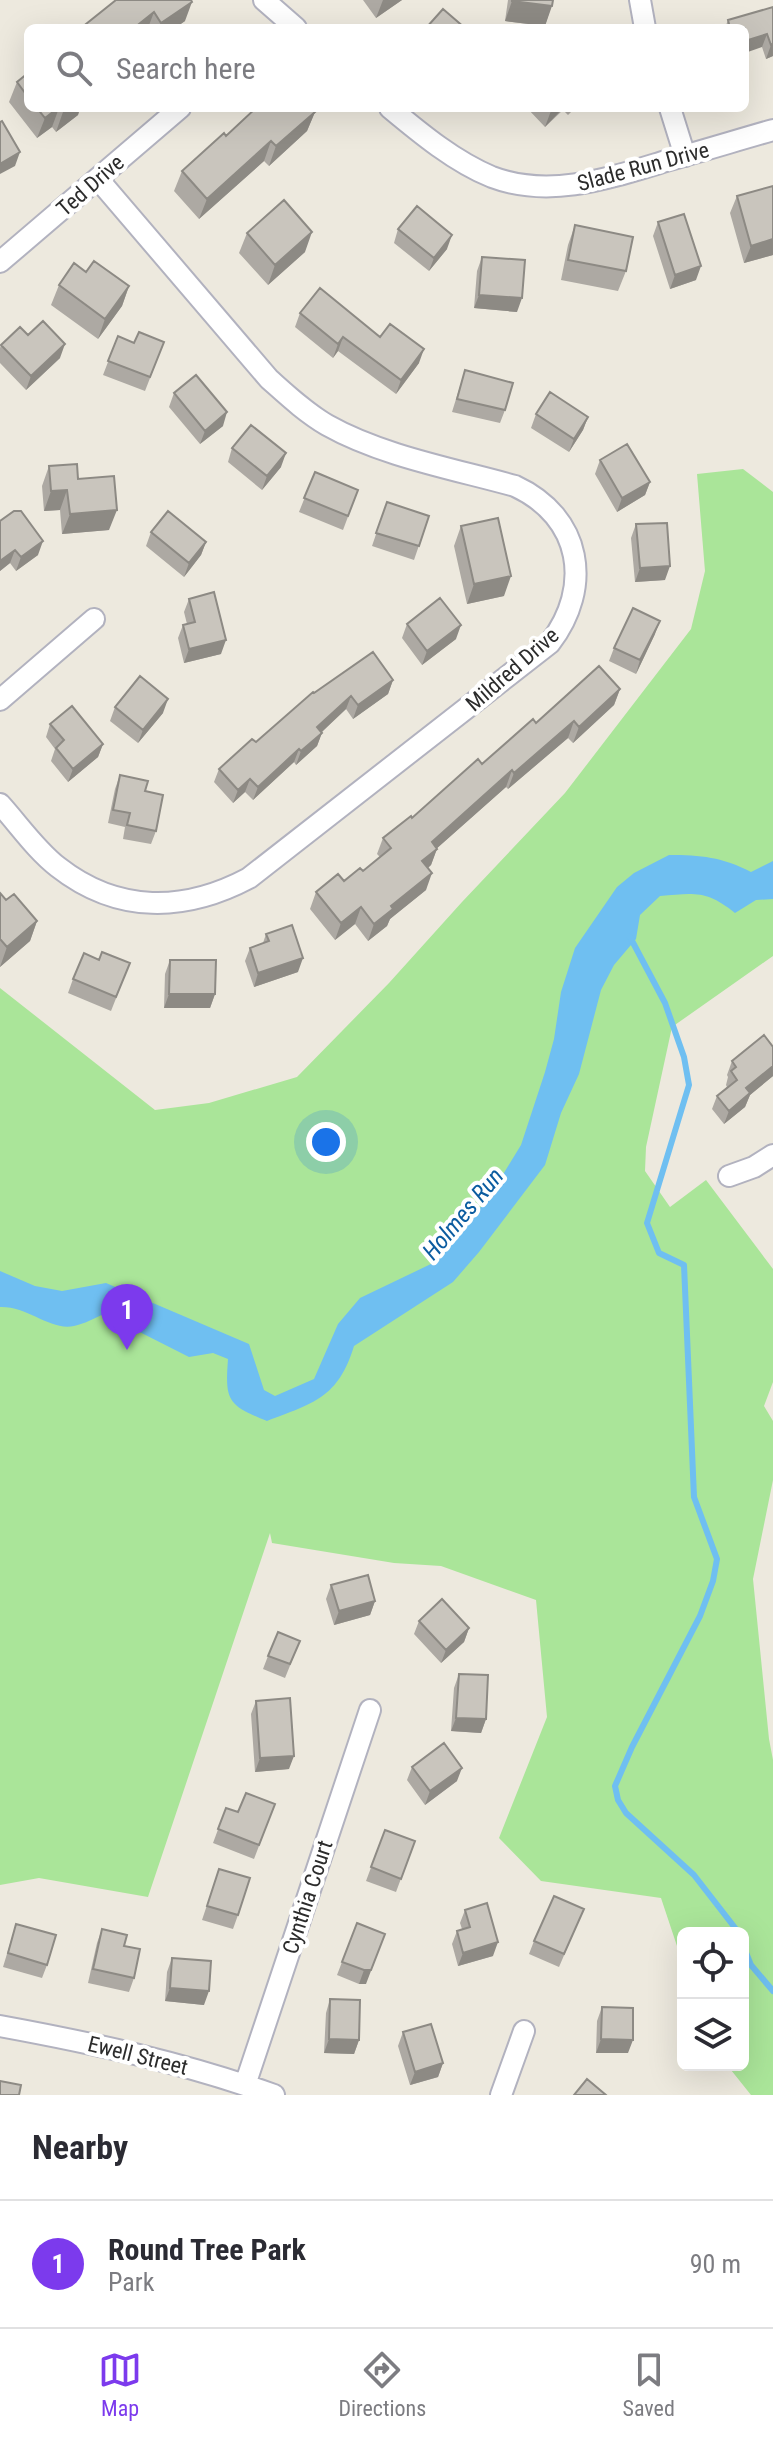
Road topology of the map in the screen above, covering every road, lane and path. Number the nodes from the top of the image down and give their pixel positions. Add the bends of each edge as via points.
1 (264, 0) edge
2 (640, 0) edge
3 (284, 24) edge
4 (644, 24) edge
5 (175, 112) edge
6 (395, 112) edge
7 (671, 112) edge
8 (773, 130) edge
9 (685, 156) junction
10 (98, 179) junction
11 (0, 262) edge
12 (94, 619) dead end
13 (0, 700) edge
14 (0, 804) edge
15 (773, 1155) edge
16 (729, 1176) dead end
17 (370, 1710) dead end
18 (0, 2026) edge
19 (524, 2031) dead end
20 (245, 2085) junction
21 (274, 2095) edge
22 (501, 2095) edge

1 - 3 street
2 - 4 street
5 - 10 street, Ted Drive
6 - 9 street, Slade Run Drive via 460,160 522,185 584,184
7 - 9 street
8 - 9 street, Slade Run Drive
10 - 11 street, Ted Drive
10 - 14 street, Mildred Drive via 269,379 296,403 365,443 515,486 549,508 573,550 574,596 550,643 249,878 225,891 168,904 108,895 59,868
12 - 13 street
15 - 16 street
17 - 20 street, Cynthia Court
18 - 20 street, Ewell Street via 186,2066
19 - 22 street
20 - 21 street, Ewell Street

